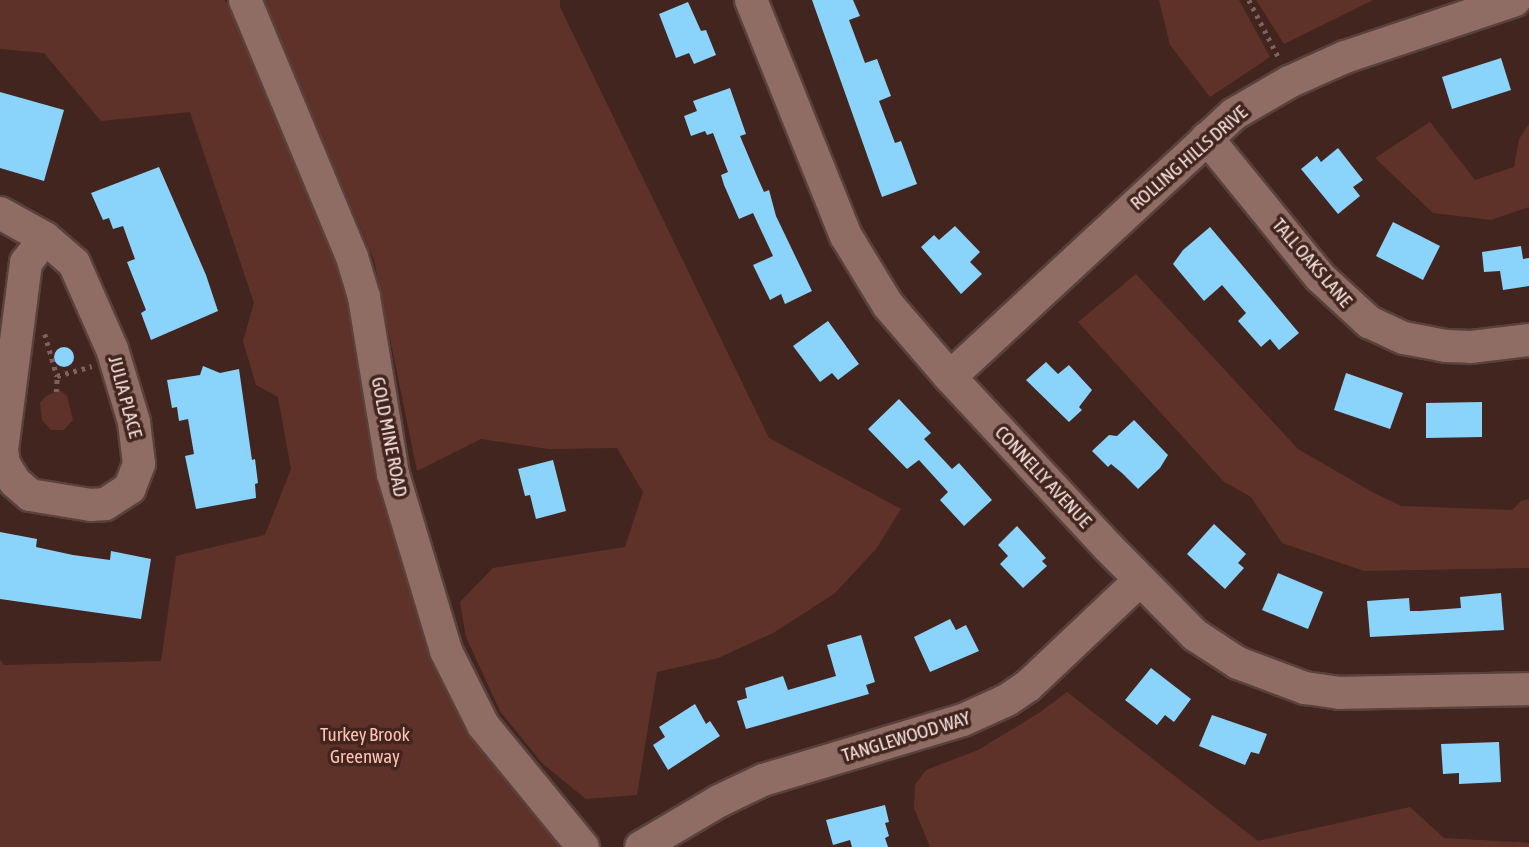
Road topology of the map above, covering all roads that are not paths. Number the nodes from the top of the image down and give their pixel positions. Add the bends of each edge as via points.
1 (245, 0) edge
2 (751, 0) edge
3 (1515, 0) edge
4 (1207, 138) junction
5 (0, 214) edge
6 (45, 238) junction
7 (1529, 340) edge
8 (950, 377) junction
9 (1140, 580) junction
10 (1529, 689) edge
11 (583, 847) edge
12 (642, 847) edge

1 - 11 street, GOLD MINE ROAD via 352,257 364,297 393,474 446,651 483,725
2 - 8 street, CONNELLY AVENUE via 846,236 888,305
3 - 4 street, ROLLING HILLS DRIVE via 1312,71 1234,114
4 - 7 street, TALL OAKS LANE via 1320,277 1368,321 1404,338 1446,346
4 - 8 street, ROLLING HILLS DRIVE
5 - 6 street, JULIA PLACE
6 - 6 street, JULIA PLACE via 26,263 2,450 4,467 30,495 105,504 126,492 137,475 134,422 112,349 79,271
8 - 9 street, CONNELLY AVENUE
9 - 10 street, CONNELLY AVENUE via 1216,650 1249,668 1305,688 1339,693
9 - 12 street, TANGLEWOOD WAY via 1028,686 987,710 764,780

